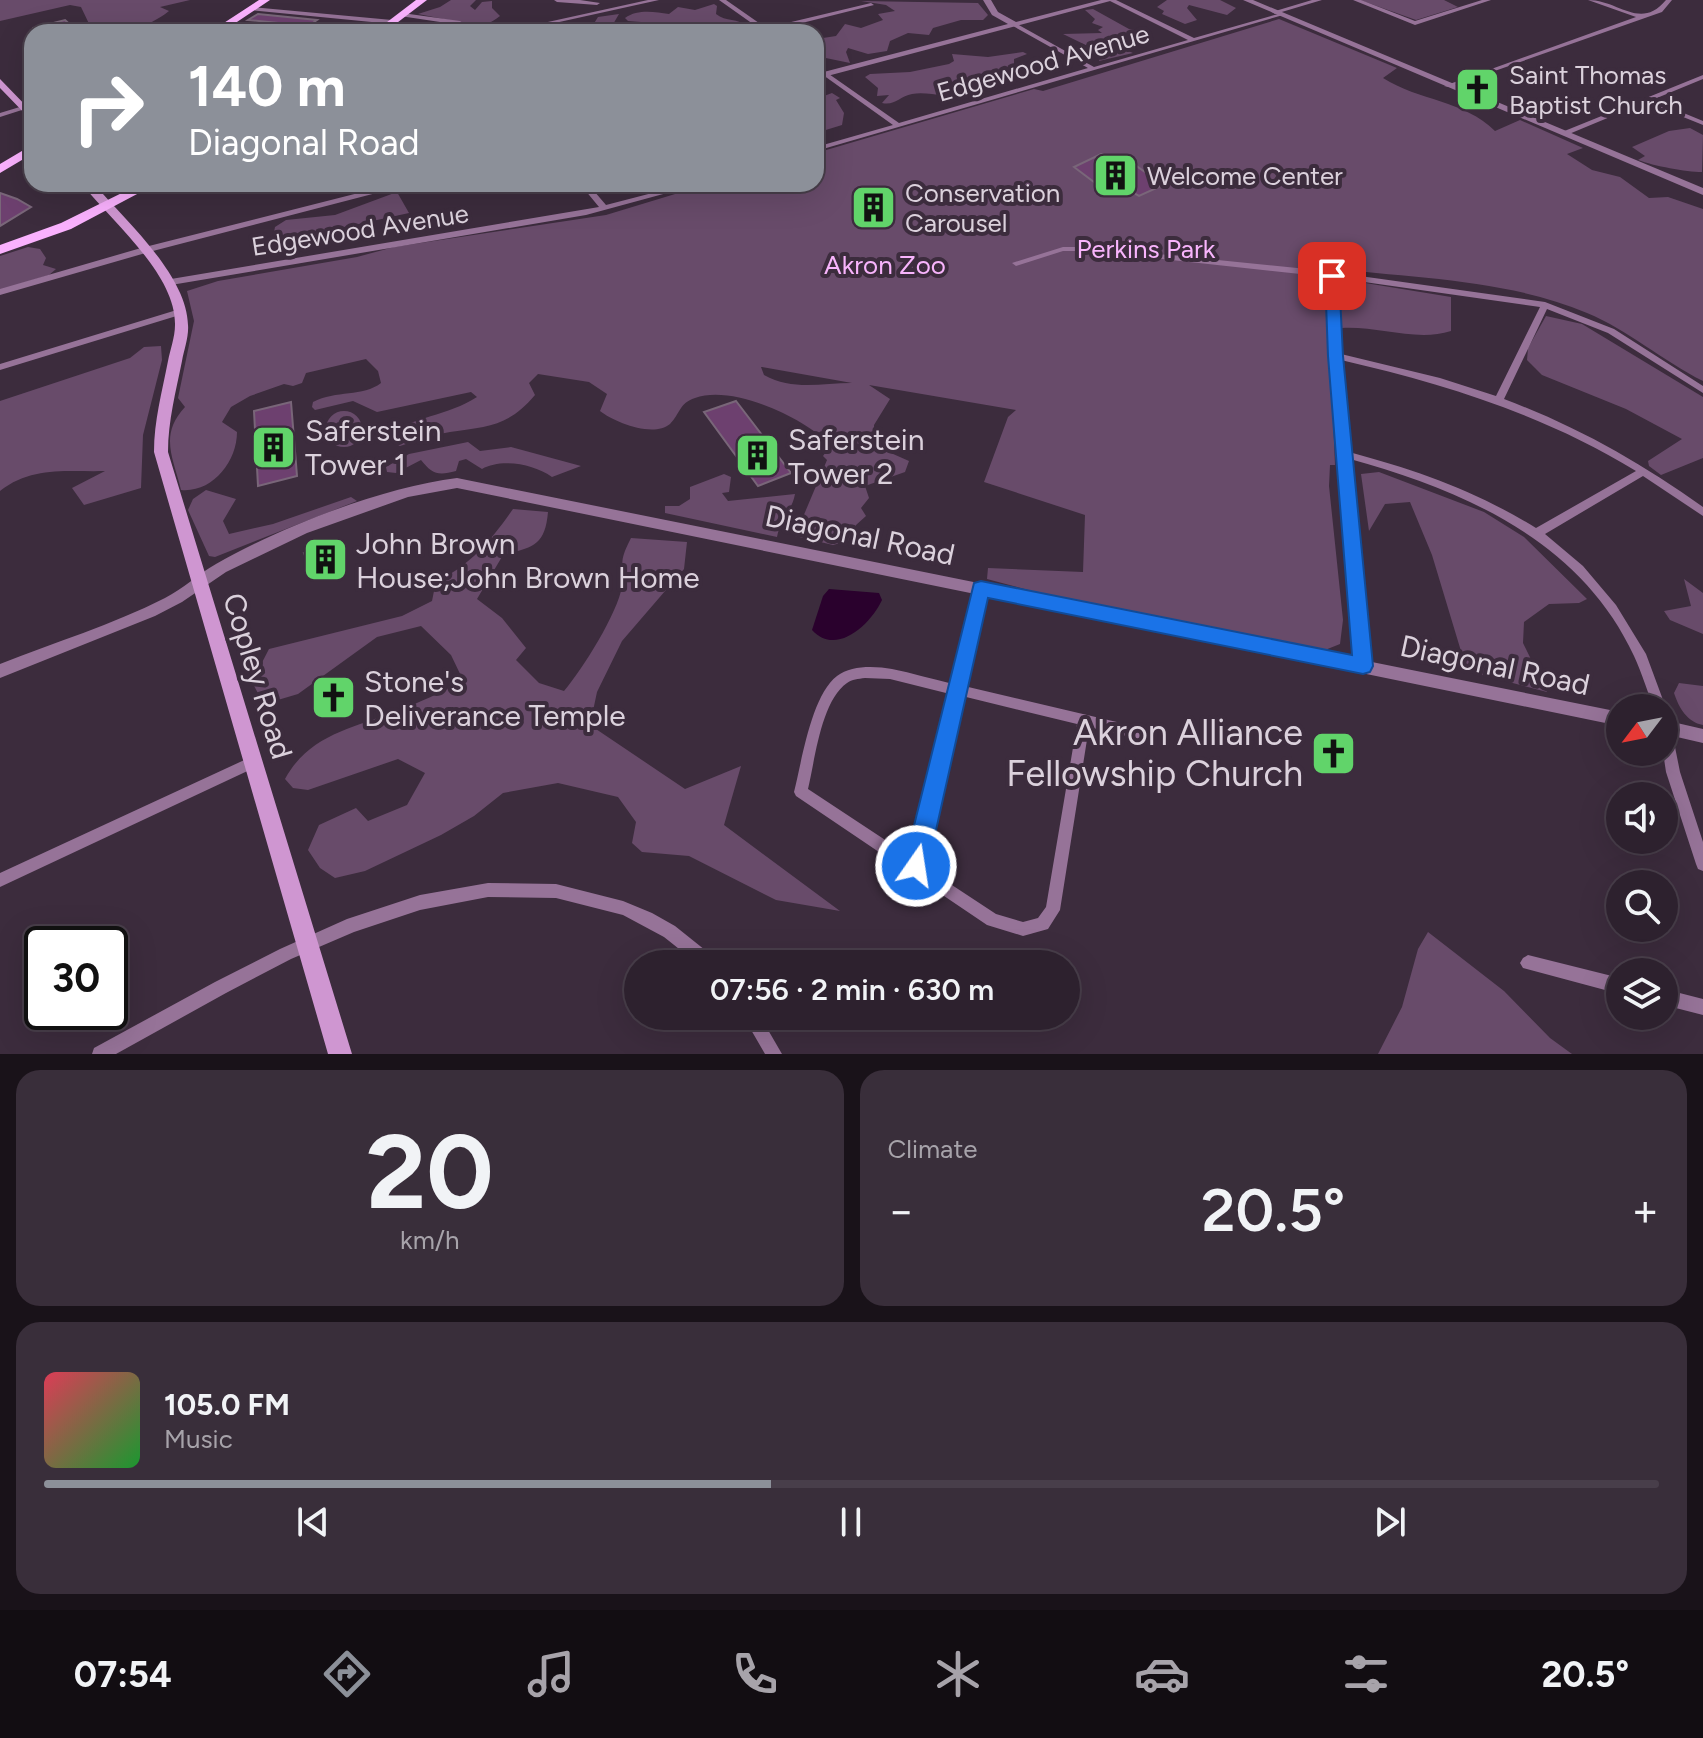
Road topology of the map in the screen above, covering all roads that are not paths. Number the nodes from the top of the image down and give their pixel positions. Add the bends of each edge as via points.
1 (265, 0) edge
2 (422, 0) edge
3 (557, 0) edge
4 (656, 0) edge
5 (722, 0) edge
6 (987, 0) edge
7 (1110, 0) edge
8 (1247, 0) edge
9 (1306, 0) edge
10 (1319, 0) edge
11 (1356, 0) edge
12 (1450, 0) edge
13 (1488, 0) edge
14 (1591, 0) edge
15 (1669, 0) edge
16 (597, 2) edge
17 (871, 5) dead end
18 (1468, 7) junction
19 (252, 9) junction
20 (1276, 12) junction
21 (594, 13) junction
22 (402, 15) junction
23 (1641, 17) junction
24 (392, 22) junction
25 (460, 23) dead end
26 (228, 24) edge
27 (389, 24) edge
28 (542, 24) edge
29 (756, 24) edge
30 (794, 24) edge
31 (1015, 25) junction
32 (1193, 40) junction
33 (1094, 69) junction
34 (824, 72) edge
35 (827, 74) junction
36 (824, 75) edge
37 (1703, 77) edge
38 (0, 82) edge
39 (1447, 86) junction
40 (1646, 100) junction
41 (23, 108) joint
42 (0, 115) edge
43 (1703, 123) edge
44 (898, 125) junction
45 (1566, 132) junction
46 (824, 147) edge
47 (24, 154) edge
48 (0, 169) edge
49 (1700, 187) edge
50 (95, 192) edge
51 (135, 192) edge
52 (374, 192) edge
53 (591, 192) edge
54 (667, 192) edge
55 (107, 207) junction
56 (605, 209) junction
57 (0, 250) edge
58 (145, 250) junction
59 (1016, 263) dead end
60 (1332, 276) junction
61 (171, 282) junction
62 (0, 292) edge
63 (1545, 305) junction
64 (180, 312) junction
65 (1336, 356) junction
66 (0, 367) edge
67 (1703, 390) edge
68 (1500, 398) junction
69 (1344, 454) junction
70 (1644, 471) junction
71 (1703, 512) edge
72 (1537, 533) junction
73 (198, 583) junction
74 (981, 589) junction
75 (1363, 666) junction
76 (0, 671) edge
77 (957, 690) junction
78 (1656, 694) edge
79 (1606, 716) edge
80 (1084, 720) junction
81 (1678, 729) edge
82 (1138, 733) dead end
83 (1703, 736) edge
84 (253, 762) junction
85 (1672, 766) edge
86 (1703, 864) edge
87 (916, 866) junction
88 (0, 880) edge
89 (307, 945) junction
90 (692, 950) edge
91 (1528, 963) dead end
92 (1606, 982) edge
93 (1678, 1001) edge
94 (1703, 1007) edge
95 (759, 1030) edge
96 (100, 1054) edge
97 (340, 1054) edge
98 (774, 1054) edge

1 - 19 main road
2 - 22 main road
3 - 16 street
4 - 21 street
5 - 29 street
6 - 31 street via 995,13
7 - 31 street
7 - 32 street
8 - 20 street
9 - 20 street, Edgewood Avenue
10 - 20 street, Edgewood Avenue
11 - 18 street via 1415,23
12 - 18 street
13 - 18 street
14 - 23 street
15 - 23 street via 1664,9
16 - 21 street
17 - 30 street
19 - 24 street
19 - 26 main road
20 - 32 street, Edgewood Avenue
20 - 39 street
21 - 28 street
22 - 24 main road
22 - 25 street
23 - 39 street
24 - 27 main road
31 - 33 street
31 - 35 street
32 - 33 street, Edgewood Avenue
33 - 44 street, Edgewood Avenue
34 - 35 street
35 - 36 street
35 - 44 street
37 - 40 street
38 - 41 main road
39 - 45 street
40 - 43 street
40 - 45 street
41 - 42 street
44 - 46 street, Edgewood Avenue
45 - 49 street
47 - 48 main road
50 - 55 main road
51 - 55 main road
52 - 58 street
53 - 56 street
54 - 56 street, Edgewood Avenue
55 - 57 main road
55 - 58 main road
56 - 61 street, Edgewood Avenue
58 - 61 main road
58 - 62 street
59 - 60 street via 1063,249 1089,249
60 - 63 street
60 - 65 street
61 - 64 main road
63 - 67 street via 1619,335
63 - 68 street
64 - 66 street
64 - 73 main road, Copley Road via 161,452
65 - 68 street
65 - 69 street
68 - 70 street
69 - 72 street via 1442,482
69 - 75 street
70 - 71 street
70 - 72 street
72 - 78 street via 1595,584 1625,624
73 - 74 street, Diagonal Road via 222,567 351,513 435,485 457,483
73 - 76 street, Diagonal Road via 172,601
73 - 84 main road, Copley Road
74 - 75 street, Diagonal Road
74 - 77 street
75 - 79 street, Diagonal Road
77 - 80 street
77 - 87 street
77 - 87 street via 890,674 860,673 840,680 826,698 801,792
80 - 82 street
80 - 87 street via 1053,910 1043,924 1023,929 992,920
81 - 83 street
84 - 88 street
84 - 89 main road, Copley Road
85 - 86 street
89 - 90 street via 451,895 529,888 580,894 639,914
89 - 96 street
89 - 97 main road, Copley Road
91 - 92 street
93 - 94 street
95 - 98 street

